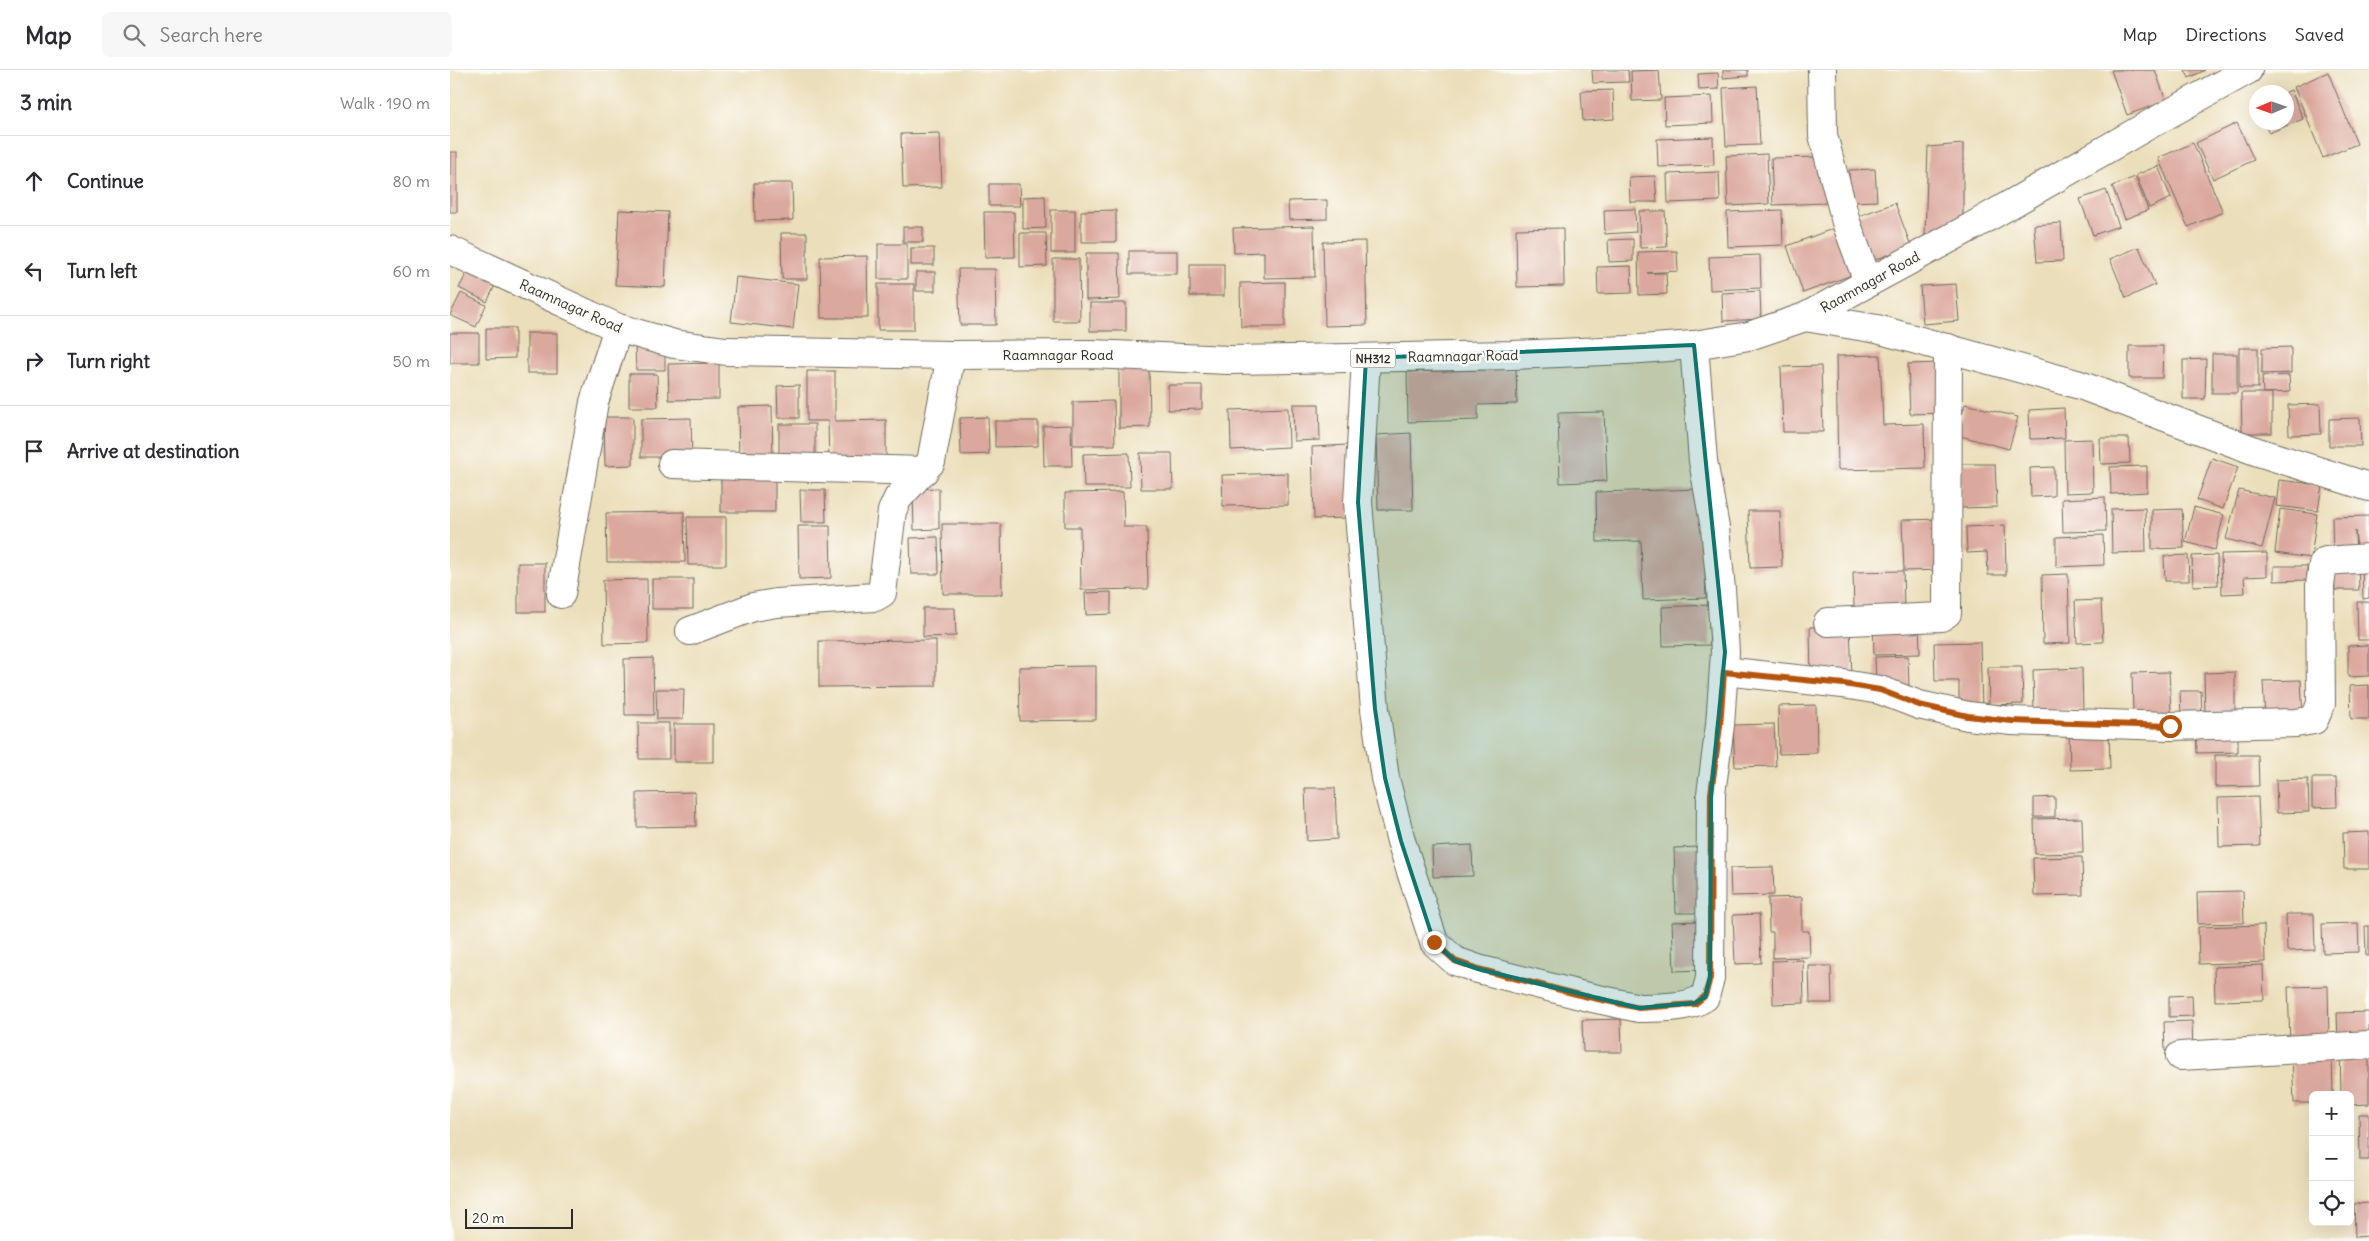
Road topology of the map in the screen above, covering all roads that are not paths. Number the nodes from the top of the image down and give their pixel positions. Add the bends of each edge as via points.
1 (1822, 70) edge
2 (2248, 70) edge
3 (450, 250) edge
4 (1868, 282) junction
5 (1805, 317) junction
6 (618, 328) junction
7 (1694, 345) junction
8 (1948, 348) junction
9 (950, 355) junction
10 (1366, 358) junction
11 (672, 464) dead end
12 (924, 471) junction
13 (2369, 487) edge
14 (2369, 558) edge
15 (561, 594) dead end
16 (1828, 622) dead end
17 (690, 631) dead end
18 (1724, 672) junction
19 (2369, 1044) edge
20 (2180, 1056) dead end

1 - 4 main road via 1823,135 1846,222
2 - 4 main road, Raamnagar Road / NH312
3 - 6 main road, Raamnagar Road / NH312
4 - 5 main road, Raamnagar Road / NH312
5 - 7 main road, Raamnagar Road / NH312 via 1749,336
5 - 8 main road via 1877,328
6 - 9 main road, Raamnagar Road / NH312 via 674,344 726,350
6 - 15 main road via 594,402
7 - 10 main road, Raamnagar Road / NH312
7 - 18 main road via 1703,460 1721,589
8 - 13 main road via 2080,385 2258,452
8 - 16 main road via 1947,612 1941,617
9 - 10 main road, Raamnagar Road / NH312 via 1091,354 1229,360
9 - 12 main road via 935,449
10 - 18 main road via 1358,502 1380,748 1400,841 1434,942 1455,961 1503,977 1639,1008 1695,1004 1705,996 1710,978 1711,794
11 - 12 main road
12 - 17 main road via 894,504 884,587 878,595 753,607
14 - 18 main road via 2326,561 2323,564 2320,585 2321,704 2314,720 2170,726 2012,721 1968,716 1919,705 1880,690
19 - 20 main road

